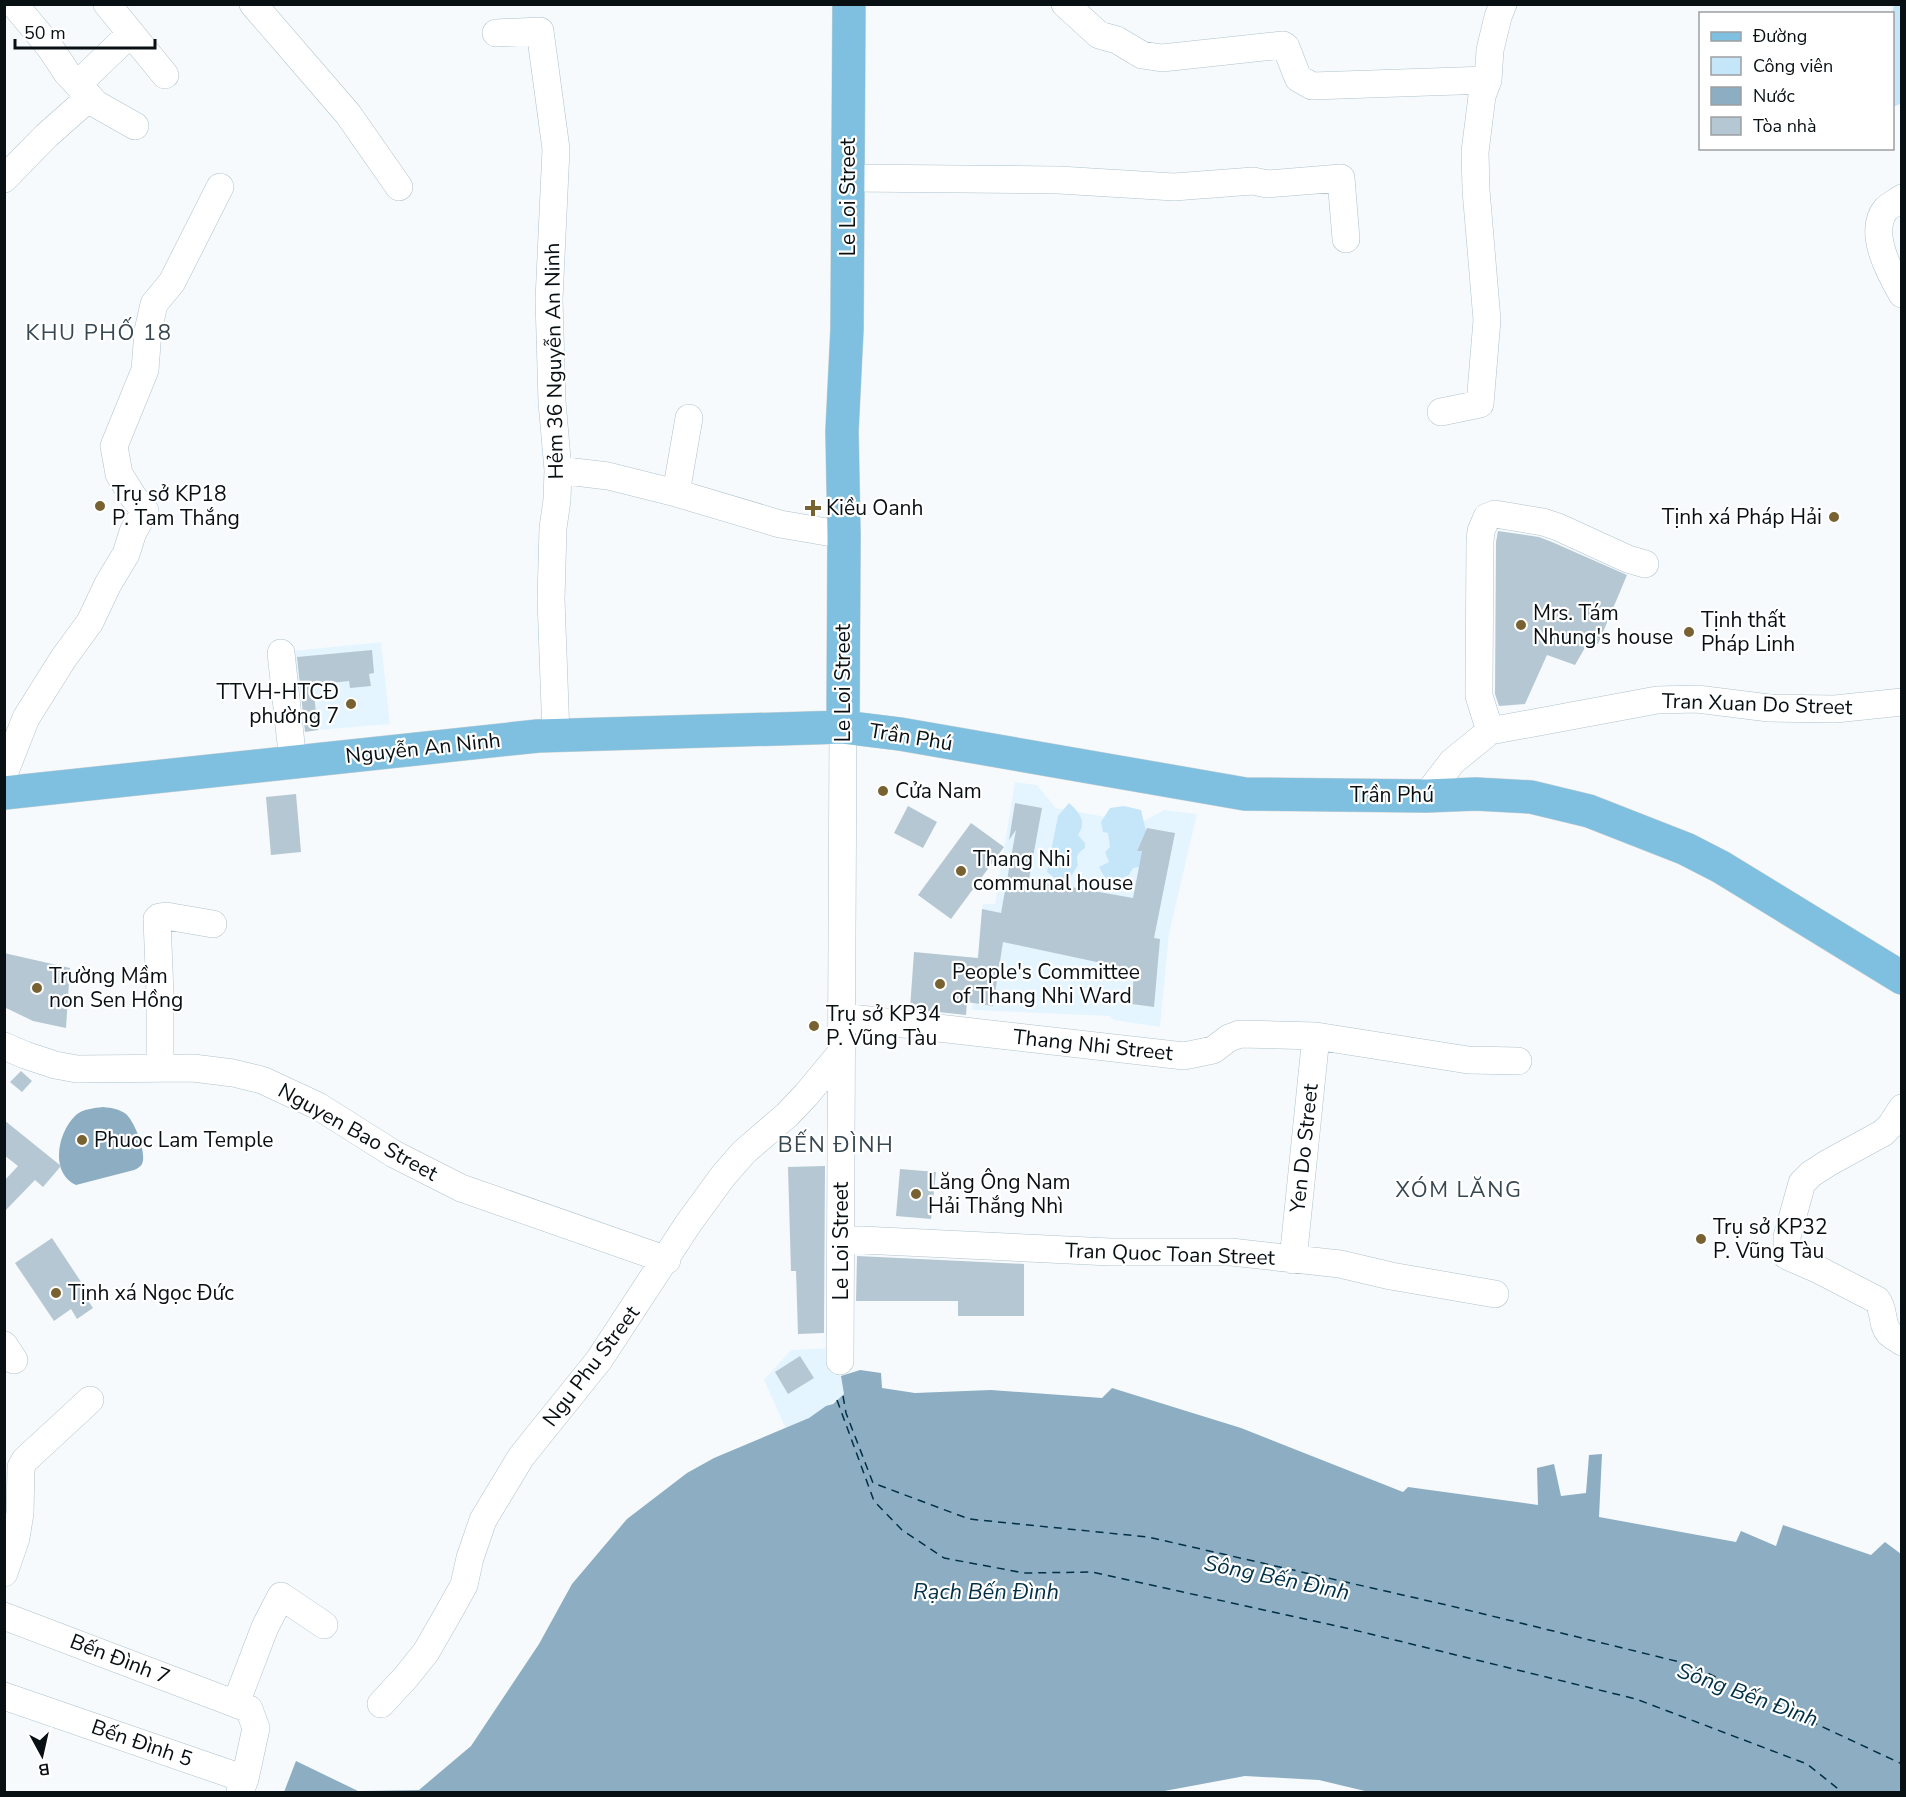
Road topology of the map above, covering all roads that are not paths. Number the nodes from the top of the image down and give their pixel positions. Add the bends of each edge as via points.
1 (14, 4) edge
2 (107, 4) edge
3 (253, 4) edge
4 (849, 4) edge
5 (1065, 4) edge
6 (1503, 4) edge
7 (131, 33) junction
8 (496, 33) dead end
9 (165, 75) dead end
10 (1488, 80) junction
11 (84, 90) junction
12 (135, 126) dead end
13 (848, 178) junction
14 (4, 179) edge
15 (220, 187) dead end
16 (399, 187) dead end
17 (1902, 198) edge
18 (1346, 239) dead end
19 (1902, 294) edge
20 (1441, 412) dead end
21 (689, 418) dead end
22 (558, 470) junction
23 (676, 493) junction
24 (844, 536) junction
25 (1645, 564) dead end
26 (281, 653) dead end
27 (1902, 702) edge
28 (843, 727) junction
29 (1490, 731) junction
30 (556, 735) junction
31 (293, 762) junction
32 (4, 774) edge
33 (4, 793) edge
34 (1426, 796) junction
35 (213, 924) dead end
36 (1902, 978) edge
37 (842, 1017) junction
38 (1316, 1036) junction
39 (4, 1046) edge
40 (841, 1053) junction
41 (1518, 1061) dead end
42 (160, 1068) junction
43 (1902, 1108) edge
44 (841, 1239) junction
45 (667, 1260) junction
46 (1293, 1260) junction
47 (1495, 1294) dead end
48 (1902, 1342) edge
49 (840, 1361) dead end
50 (90, 1400) dead end
51 (4, 1573) edge
52 (4, 1616) edge
53 (324, 1624) dead end
54 (4, 1696) edge
55 (236, 1703) junction
56 (381, 1704) dead end
57 (242, 1786) edge

1 - 11 street
2 - 7 street
3 - 16 street via 348,114
4 - 13 main road, Le Loi Street
5 - 10 street via 1093,31 1153,58 1283,45 1298,78 1312,86
6 - 10 street via 1490,50
7 - 9 street
7 - 11 street
8 - 22 street, Hẻm 36 Nguyễn An Ninh via 540,32 543,46 556,149 549,300
10 - 20 street via 1482,96 1475,152 1487,320 1480,404
11 - 12 street via 96,104
11 - 14 street
13 - 18 street via 1059,180 1174,188 1341,178
13 - 24 main road, Le Loi Street via 842,431
15 - 32 street via 172,282 154,304 145,370 114,446 119,474 145,511 90,622 26,718
17 - 19 street via 1885,210 1879,226 1888,268
21 - 23 street
22 - 23 street via 608,476
22 - 30 street, Hẻm 36 Nguyễn An Ninh via 551,599
23 - 24 street via 780,524
24 - 28 main road, Le Loi Street
25 - 29 street via 1543,522 1495,514 1487,517 1480,541 1479,696
26 - 31 street
27 - 29 street, Tran Xuan Do Street via 1835,709 1769,708 1697,699 1657,700
28 - 30 main road, Nguyễn An Ninh
28 - 34 main road, Trần Phú via 1245,794
28 - 37 street, Le Loi Street
29 - 34 street, Tran Xuan Do Street via 1452,762
30 - 31 main road, Nguyễn An Ninh
31 - 33 main road, Nguyễn An Ninh
34 - 36 main road, Trần Phú via 1531,797 1589,811 1721,867
35 - 42 street via 165,916 157,919
37 - 38 street, Thang Nhi Street via 1184,1056 1213,1050 1240,1034
37 - 40 street, Le Loi Street
38 - 41 street, Thang Nhi Street via 1468,1060
38 - 46 street, Yen Do Street
39 - 42 street, Nguyen Bao Street via 77,1069
40 - 44 street, Le Loi Street
40 - 45 street, Ngu Phu Street via 794,1108 723,1176
42 - 45 street, Nguyen Bao Street via 193,1068 262,1080 318,1106 394,1154 461,1188
43 - 48 street via 1883,1133 1828,1163 1802,1183 1787,1237 1787,1256 1877,1300 1888,1332
44 - 46 street, Tran Quoc Toan Street via 1110,1252 1231,1252
44 - 49 street, Le Loi Street
45 - 56 street, Ngu Phu Street via 599,1360 521,1457 483,1520 464,1585 450,1612 426,1652
46 - 47 street, Tran Quoc Toan Street via 1340,1264
50 - 51 street via 21,1467 19,1520
52 - 55 street, Bến Đình 7
53 - 55 street via 281,1596 264,1627
54 - 57 street, Bến Đình 5
55 - 57 street via 249,1709 256,1728

